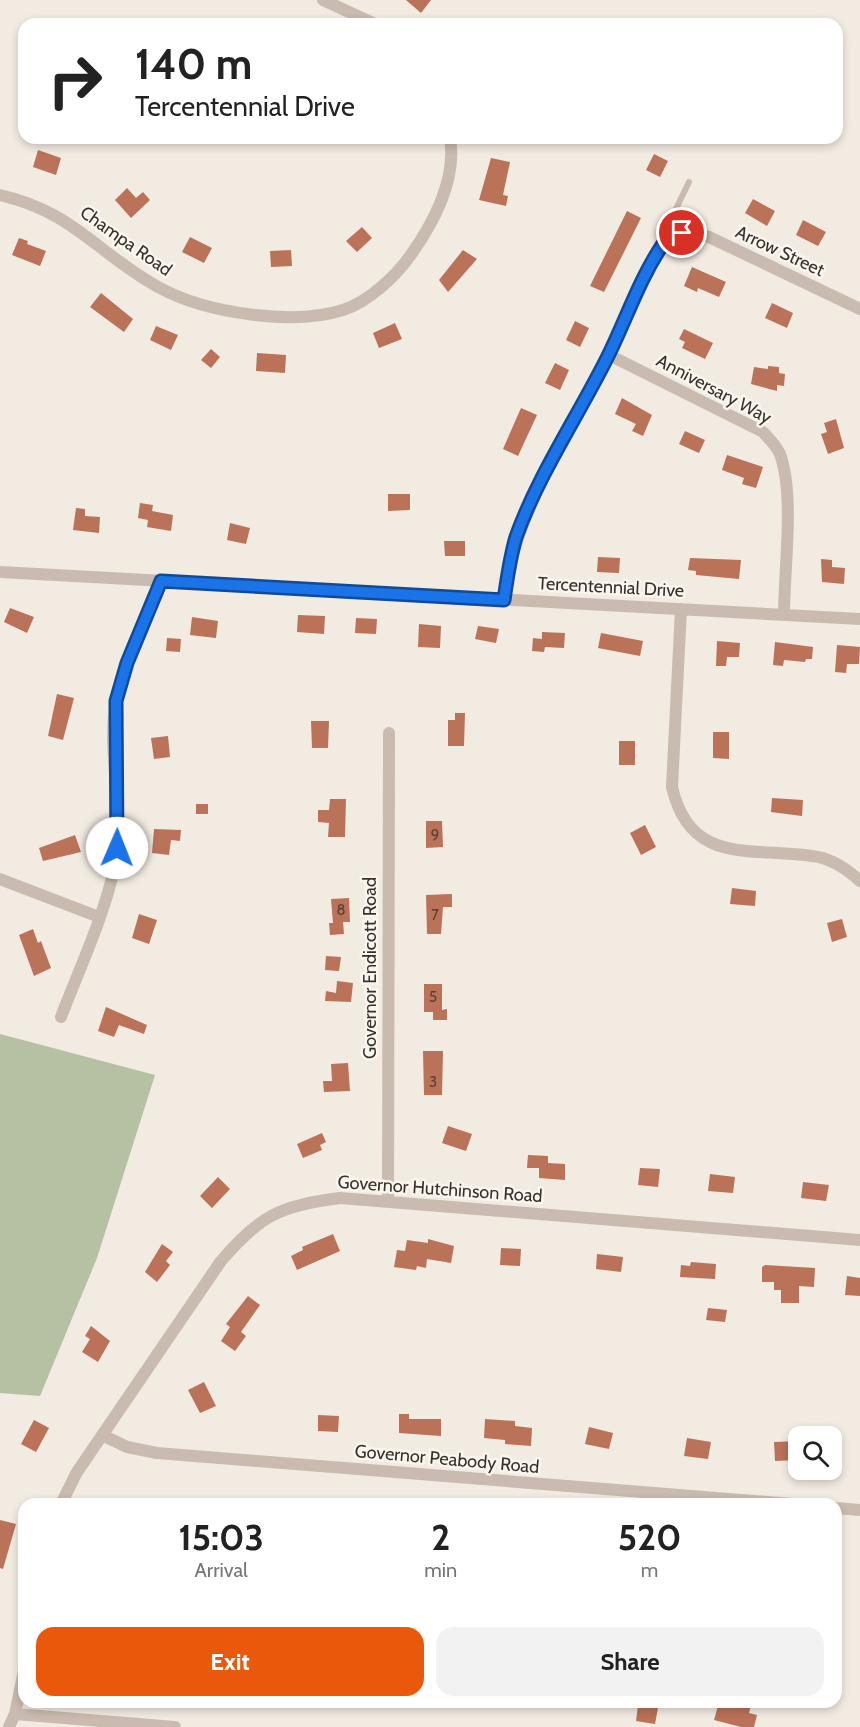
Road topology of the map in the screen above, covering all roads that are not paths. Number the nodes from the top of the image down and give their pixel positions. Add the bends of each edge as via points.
1 (323, 0) edge
2 (362, 18) edge
3 (451, 144) edge
4 (689, 182) dead end
5 (0, 195) edge
6 (676, 234) junction
7 (860, 309) edge
8 (609, 355) junction
9 (0, 572) edge
10 (161, 581) junction
11 (504, 600) junction
12 (681, 609) junction
13 (784, 615) junction
14 (860, 619) edge
15 (389, 733) dead end
16 (0, 879) edge
17 (860, 881) edge
18 (99, 917) junction
19 (61, 1017) dead end
20 (388, 1202) junction
21 (860, 1240) edge
22 (102, 1436) junction
23 (64, 1498) edge
24 (718, 1498) edge
25 (842, 1508) edge
26 (860, 1510) edge
27 (18, 1700) edge
28 (15, 1714) junction
29 (9, 1727) edge
30 (175, 1727) edge

1 - 2 street
3 - 5 street, Champa Road via 448,178 439,206 399,271 345,310 318,315 246,313 183,298 160,288 56,215
4 - 6 lane via 672,217
6 - 7 street, Arrow Street via 709,237
6 - 8 street via 644,276
8 - 11 street via 516,538
8 - 13 street, Anniversary Way via 763,432 777,449 785,468 788,498
9 - 10 street, Tercentennial Drive
10 - 11 street, Tercentennial Drive
10 - 18 street via 127,663 116,701 117,848
11 - 12 street, Tercentennial Drive
12 - 13 street, Tercentennial Drive
12 - 17 street via 672,787 685,822 716,846 740,852 813,856 833,862
13 - 14 street, Tercentennial Drive
15 - 20 street, Governor Endicott Road
16 - 18 street
18 - 19 street
20 - 21 street, Governor Hutchinson Road
20 - 22 street, Governor Hutchinson Road via 340,1198 305,1202 272,1214 244,1233
22 - 23 street, Governor Hutchinson Road
22 - 24 street, Governor Peabody Road via 157,1453
25 - 26 street
27 - 28 street
28 - 29 street
28 - 30 street

